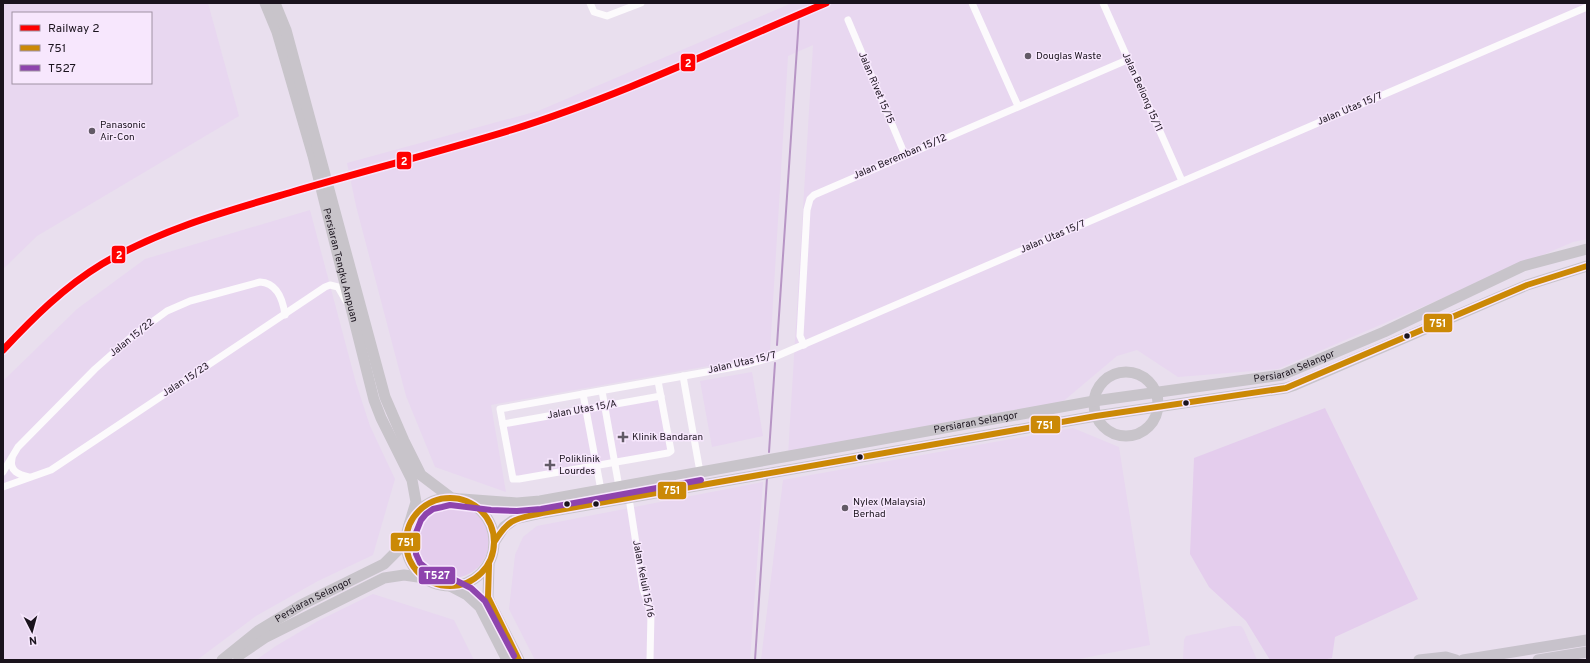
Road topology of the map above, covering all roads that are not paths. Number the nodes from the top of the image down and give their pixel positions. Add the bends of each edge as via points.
1 (265, 3) edge
2 (275, 3) edge
3 (590, 3) edge
4 (641, 3) edge
5 (972, 3) edge
6 (1103, 3) edge
7 (1587, 7) edge
8 (848, 20) dead end
9 (1127, 60) junction
10 (1018, 106) junction
11 (317, 155) junction
12 (905, 155) junction
13 (1182, 182) junction
14 (327, 201) junction
15 (1587, 249) edge
16 (1587, 266) edge
17 (285, 314) junction
18 (353, 316) junction
19 (804, 345) junction
20 (683, 376) junction
21 (658, 380) junction
22 (602, 391) junction
23 (1156, 392) junction
24 (584, 394) junction
25 (661, 396) junction
26 (1094, 401) junction
27 (605, 406) junction
28 (1158, 407) junction
29 (586, 409) junction
30 (1096, 416) junction
31 (503, 424) junction
32 (13, 454) junction
33 (615, 462) junction
34 (596, 466) junction
35 (3, 472) edge
36 (700, 472) junction
37 (32, 478) junction
38 (619, 486) junction
39 (3, 487) edge
40 (601, 490) junction
41 (450, 497) junction
42 (629, 498) junction
43 (462, 499) junction
44 (409, 525) junction
45 (495, 541) junction
46 (406, 542) junction
47 (489, 564) junction
48 (424, 578) junction
49 (450, 586) junction
50 (1587, 640) edge
51 (1587, 652) edge
52 (222, 660) edge
53 (233, 660) edge
54 (507, 660) edge
55 (519, 660) edge
56 (650, 660) edge
57 (1419, 660) edge
58 (1456, 660) edge
59 (1463, 660) edge
60 (1538, 660) edge

1 - 11 main road, Persiaran Tengku Ampuan
2 - 11 main road, Persiaran Tengku Ampuan via 286,30
3 - 4 street via 594,12 607,16
5 - 10 street
6 - 9 street, Jalan Beliong 15/11
7 - 13 street, Jalan Utas 15/7
8 - 12 street, Jalan Rivet 15/15
9 - 10 street, Jalan Beremban 15/12
9 - 13 street, Jalan Beliong 15/11
10 - 12 street, Jalan Beremban 15/12
11 - 14 main road, Persiaran Tengku Ampuan
12 - 19 street, Jalan Beremban 15/12 via 814,194 810,199 807,210 800,336
13 - 19 street, Jalan Utas 15/7
14 - 18 main road, Persiaran Tengku Ampuan
14 - 41 main road, Persiaran Tengku Ampuan via 391,413 421,475
15 - 23 main road, Persiaran Selangor via 1523,266 1384,332 1282,375
16 - 28 main road, Persiaran Selangor via 1527,285 1295,385 1277,390
17 - 18 street, Jalan 15/23 via 330,285 338,287
17 - 32 street, Jalan 15/22 via 276,290 271,285 260,282 190,301 167,311 130,338 95,369
17 - 37 street, Jalan 15/23 via 51,470
18 - 44 main road, Persiaran Tengku Ampuan via 374,400 412,480 416,502
19 - 20 street, Jalan Utas 15/7 via 769,359
20 - 21 street, Jalan Utas 15/7
20 - 36 street
21 - 22 street, Jalan Utas 15/7
21 - 25 street
22 - 24 street, Jalan Utas 15/7
22 - 27 street
23 - 26 main road, Persiaran Selangor
23 - 26 main road via 1151,383 1142,376 1122,372 1111,375 1103,382
23 - 28 main road
24 - 29 street
24 - 31 street, Jalan Utas 15/7 via 500,409
25 - 27 street, Jalan Utas 15/A
25 - 33 street via 671,451
26 - 30 main road
26 - 36 main road, Persiaran Selangor
27 - 29 street, Jalan Utas 15/A
27 - 33 street
28 - 30 main road, Persiaran Selangor
28 - 30 main road via 1156,417 1150,426 1132,435 1121,436 1111,432 1102,426
29 - 31 street, Jalan Utas 15/A
29 - 34 street
30 - 42 main road, Persiaran Selangor
31 - 34 street via 513,479
32 - 35 street, Jalan 15/22
32 - 37 street via 11,463 14,470 22,476
33 - 34 street
33 - 38 street
34 - 40 street
36 - 38 main road, Persiaran Selangor
37 - 39 street, Jalan 15/23
38 - 40 main road, Persiaran Selangor
40 - 43 main road, Persiaran Selangor via 517,503
41 - 43 main road
41 - 44 main road via 430,502 421,508
42 - 45 main road, Persiaran Selangor via 515,519 504,527
42 - 56 street, Jalan Keluli 15/16 via 643,589 652,613
43 - 45 main road via 482,510 494,530
44 - 46 main road
45 - 47 main road via 495,549
46 - 48 main road via 408,556 414,568
46 - 52 main road, Persiaran Selangor via 384,564 300,605 258,631
47 - 49 main road via 479,576 465,584
47 - 55 main road via 488,597
48 - 49 main road
48 - 53 main road, Persiaran Selangor via 384,578 266,637
49 - 54 main road via 467,595 480,607
50 - 59 highway
51 - 60 highway
57 - 58 highway via 1446,657

